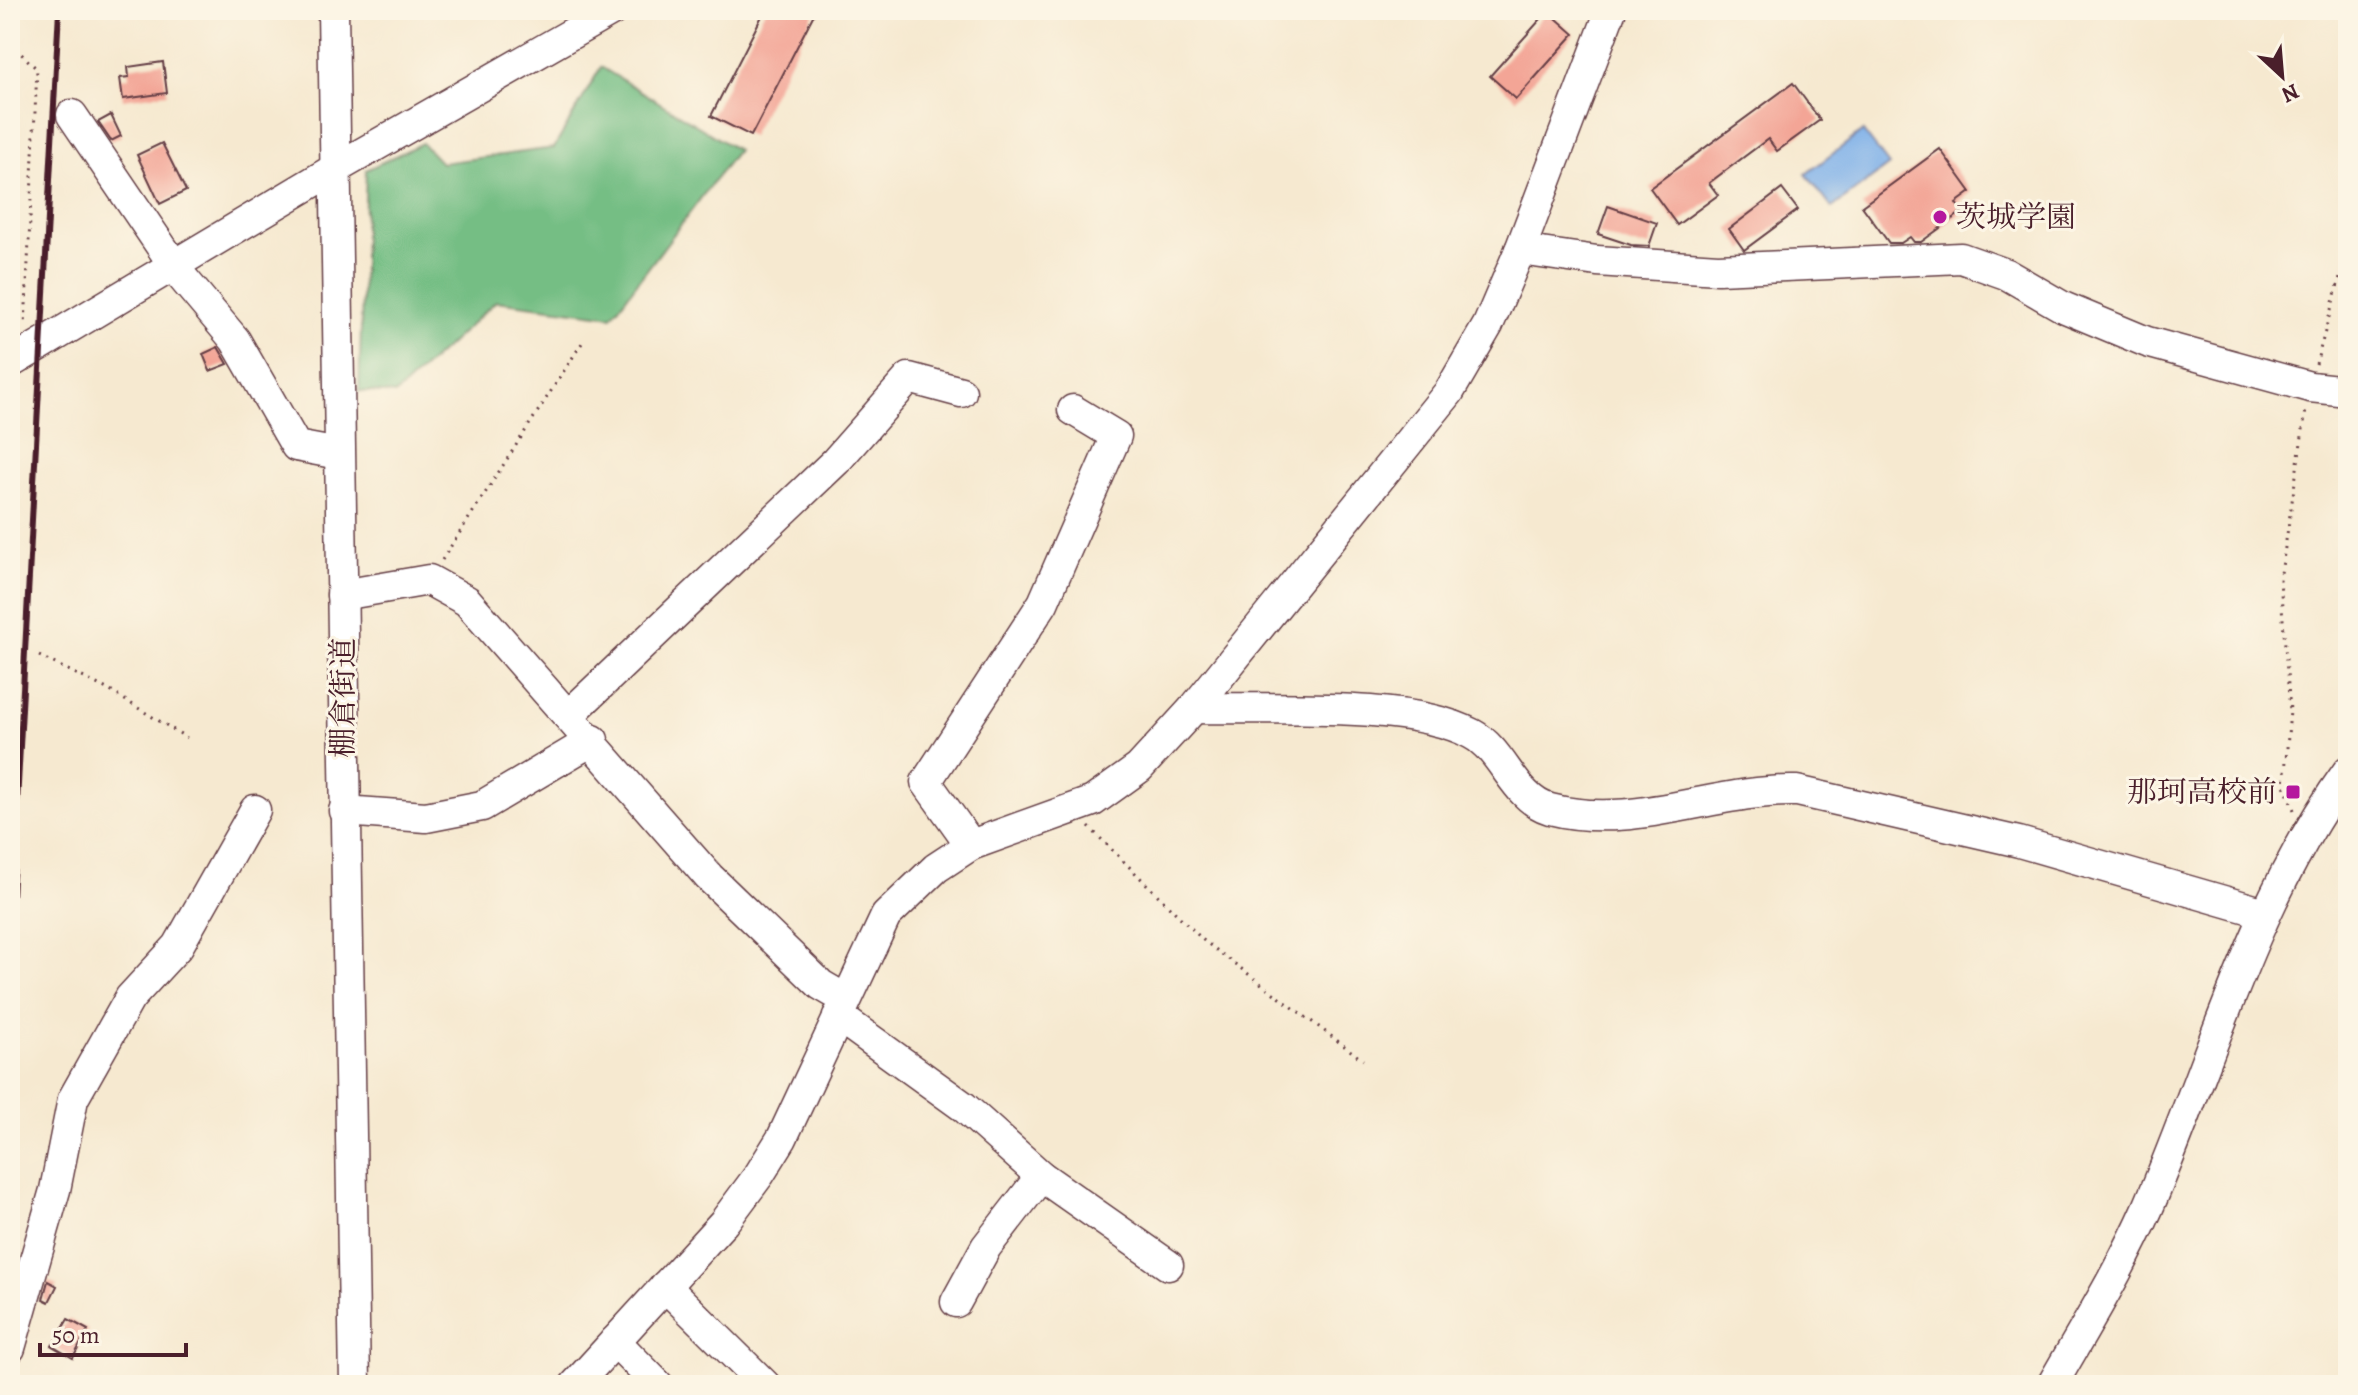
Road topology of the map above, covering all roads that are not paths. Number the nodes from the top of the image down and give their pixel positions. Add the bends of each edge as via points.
1 (333, 10) edge
2 (613, 10) edge
3 (1611, 10) edge
4 (72, 115) dead end
5 (333, 170) junction
6 (1520, 250) junction
7 (175, 263) junction
8 (16, 359) edge
9 (2348, 391) edge
10 (961, 392) dead end
11 (1073, 410) dead end
12 (339, 454) junction
13 (342, 595) junction
14 (1194, 708) junction
15 (570, 714) junction
16 (593, 740) junction
17 (2348, 771) edge
18 (255, 810) dead end
19 (344, 811) junction
20 (971, 845) junction
21 (2265, 913) junction
22 (841, 1008) junction
23 (1041, 1176) junction
24 (1168, 1265) dead end
25 (665, 1286) junction
26 (956, 1302) dead end
27 (615, 1341) junction
28 (10, 1348) edge
29 (355, 1385) edge
30 (575, 1385) edge
31 (658, 1385) edge
32 (765, 1385) edge
33 (2052, 1385) edge

1 - 5 street, 棚倉街道
2 - 5 street
3 - 6 street
4 - 7 street
5 - 7 street
5 - 12 street, 棚倉街道
6 - 9 street via 1718,269 1961,258 2006,274 2108,328 2310,387
6 - 14 street via 1488,325 1449,392
7 - 8 street
7 - 12 street via 235,340 296,446
10 - 15 street via 909,378 836,461
11 - 20 street via 1116,436 1043,603 926,782
12 - 13 street, 棚倉街道
13 - 15 street via 429,580 467,601
13 - 19 street, 棚倉街道
14 - 20 street via 1139,768 1093,801
14 - 21 street via 1400,712 1471,733 1489,746 1531,800 1547,808 1585,815 1647,815 1768,791 1797,791 2019,842
15 - 16 street
16 - 19 street via 482,806 426,817
16 - 22 street via 709,877
17 - 21 street via 2305,834
18 - 28 street via 178,946 130,998 73,1099 55,1190
19 - 29 street, 棚倉街道
20 - 22 street via 936,868 886,916
21 - 33 street via 2147,1209
22 - 23 street
22 - 25 street via 782,1138 759,1175
23 - 24 street
23 - 26 street via 986,1247
25 - 27 street
25 - 32 street
27 - 30 street
27 - 31 street

